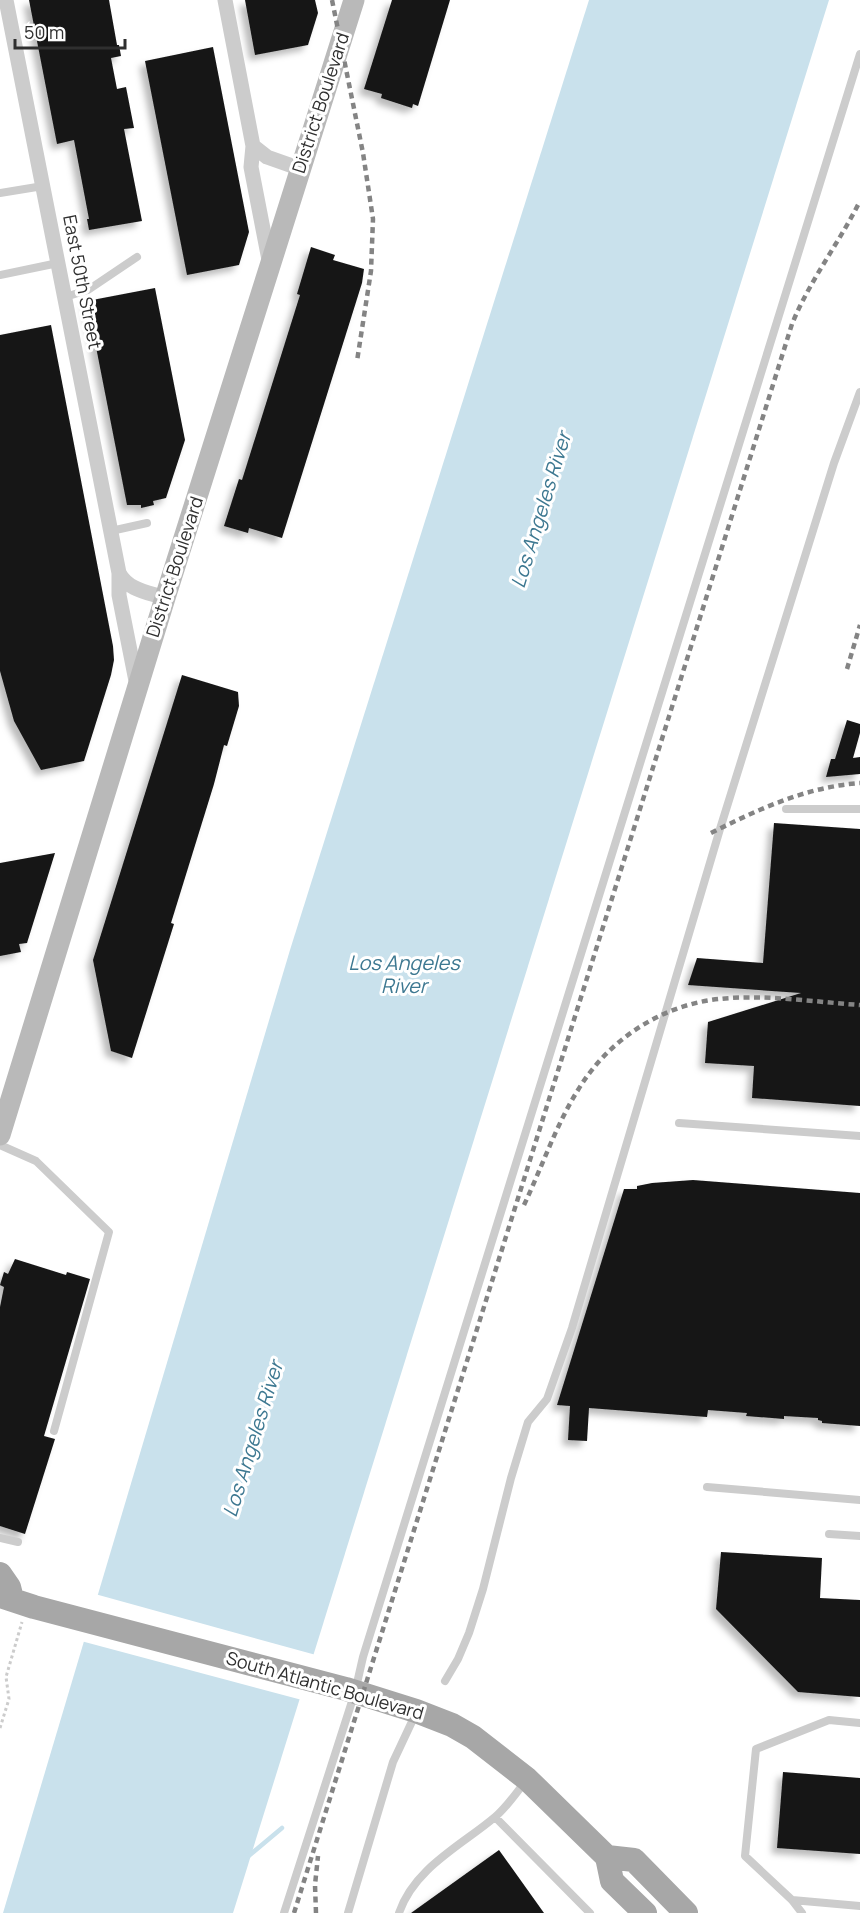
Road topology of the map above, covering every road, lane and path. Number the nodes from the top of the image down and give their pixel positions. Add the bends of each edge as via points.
1 (6, 0) edge
2 (225, 0) edge
3 (354, 0) edge
4 (860, 54) edge
5 (254, 146) junction
6 (301, 169) junction
7 (43, 186) junction
8 (0, 193) edge
9 (137, 257) dead end
10 (58, 263) junction
11 (270, 265) junction
12 (0, 275) edge
13 (65, 297) junction
14 (860, 392) edge
15 (147, 523) dead end
16 (111, 531) junction
17 (119, 573) junction
18 (165, 598) junction
19 (137, 688) junction
20 (786, 809) dead end
21 (860, 809) edge
22 (680, 1123) dead end
23 (0, 1135) edge
24 (860, 1136) edge
25 (0, 1145) edge
26 (54, 1431) dead end
27 (707, 1487) dead end
28 (860, 1500) edge
29 (829, 1534) dead end
30 (860, 1536) edge
31 (0, 1538) edge
32 (18, 1542) dead end
33 (0, 1574) edge
34 (18, 1602) edge
35 (445, 1681) dead end
36 (351, 1690) junction
37 (416, 1711) junction
38 (860, 1723) edge
39 (0, 1728) edge
40 (527, 1779) junction
41 (495, 1817) junction
42 (607, 1857) junction
43 (792, 1900) junction
44 (860, 1906) edge
45 (284, 1913) edge
46 (348, 1913) edge
47 (399, 1913) edge
48 (590, 1913) edge
49 (645, 1913) edge
50 (686, 1913) edge
51 (802, 1913) edge

1 - 7 street, East 50th Street
2 - 5 street
3 - 6 main road, District Boulevard
4 - 36 lane
5 - 6 street via 267,157
5 - 11 street via 251,167
6 - 11 main road, District Boulevard
7 - 8 lane
7 - 10 street, East 50th Street
9 - 13 lane via 88,290
10 - 12 lane
10 - 13 street, East 50th Street
11 - 18 main road, District Boulevard
13 - 16 street, East 50th Street
14 - 35 lane via 830,474 720,829 572,1328 547,1399 528,1422 473,1622
15 - 16 lane
16 - 17 street, East 50th Street
17 - 18 street via 132,588
17 - 19 street, East 50th Street via 119,595
18 - 19 main road, District Boulevard
19 - 23 main road, District Boulevard
20 - 21 lane
22 - 24 lane
25 - 26 lane via 36,1161 108,1232
27 - 28 lane
29 - 30 lane
31 - 32 lane
33 - 34 main road
34 - 36 main road, South Atlantic Boulevard
34 - 39 path via 6,1677 9,1699
36 - 37 main road, South Atlantic Boulevard
36 - 45 lane
37 - 40 main road, South Atlantic Boulevard via 473,1737
37 - 46 lane via 393,1762
38 - 43 lane via 830,1720 756,1749 745,1856
40 - 41 lane
40 - 42 main road, South Atlantic Boulevard
41 - 47 lane via 426,1870
41 - 48 lane
42 - 49 main road, South Atlantic Boulevard via 612,1881
42 - 50 main road via 634,1860
43 - 44 lane
43 - 51 lane

